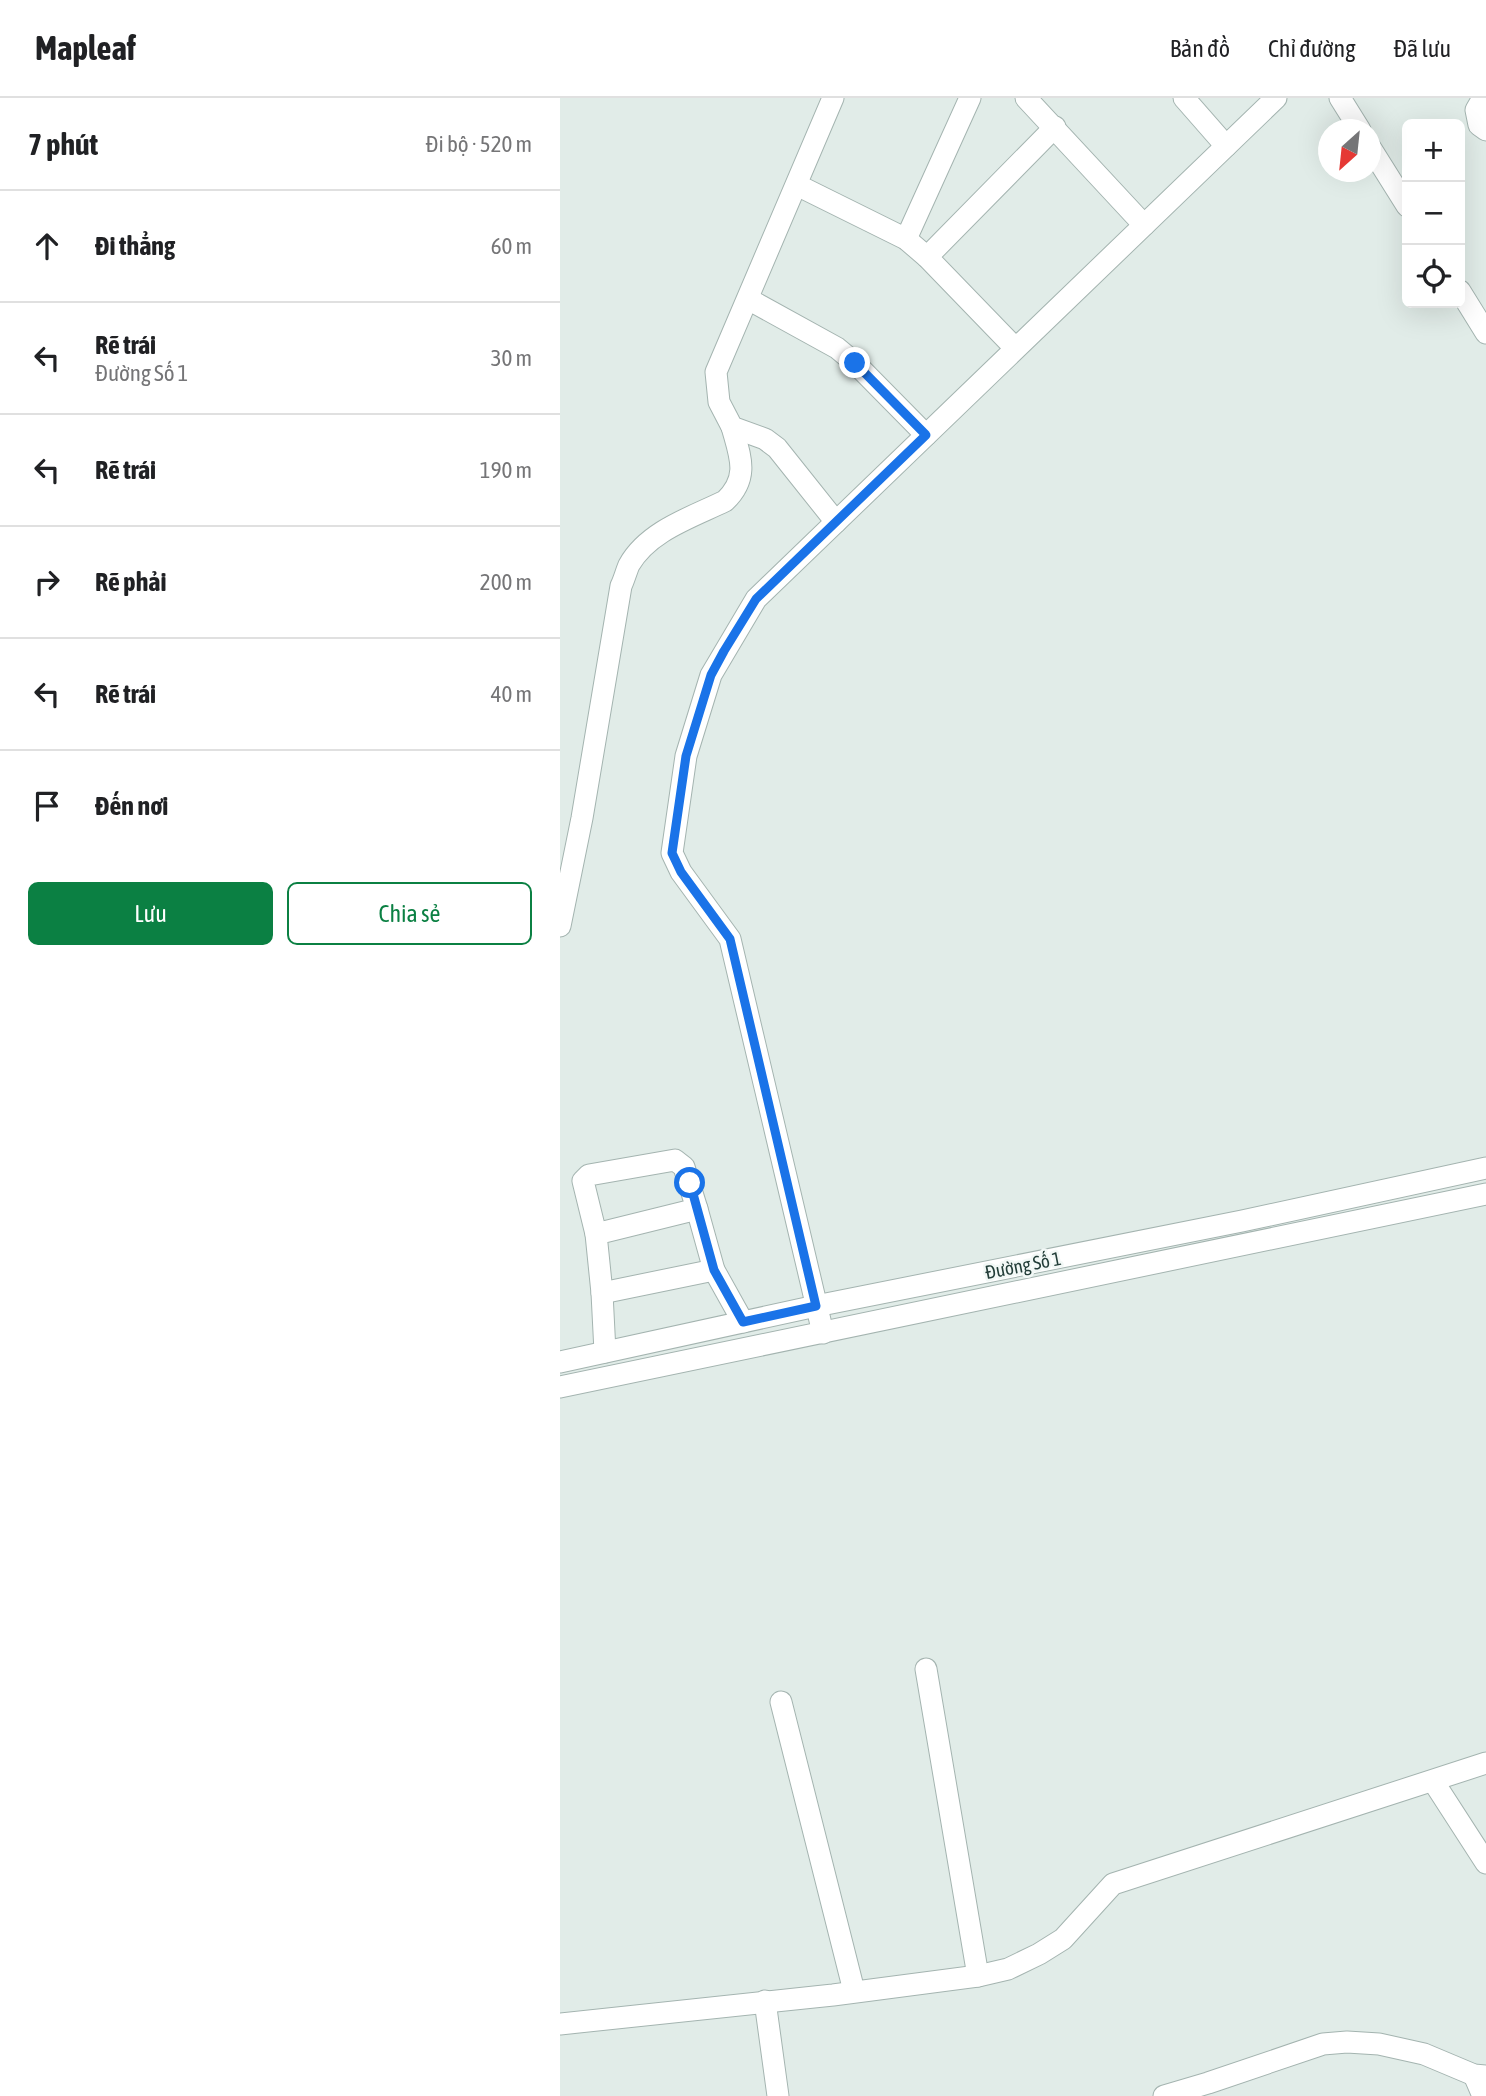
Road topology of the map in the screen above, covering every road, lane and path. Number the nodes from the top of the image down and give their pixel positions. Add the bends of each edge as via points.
1 (833, 98) edge
2 (970, 98) edge
3 (1026, 98) edge
4 (1184, 98) edge
5 (1276, 98) edge
6 (1340, 98) edge
7 (1483, 98) edge
8 (1353, 119) edge
9 (1055, 127) junction
10 (1486, 130) edge
11 (1226, 146) junction
12 (1381, 165) edge
13 (797, 184) junction
14 (1402, 198) edge
15 (1143, 225) junction
16 (906, 239) junction
17 (927, 257) junction
18 (748, 299) junction
19 (1465, 299) edge
20 (1486, 333) edge
21 (1015, 348) junction
22 (732, 427) junction
23 (926, 435) junction
24 (836, 522) junction
25 (560, 926) edge
26 (1486, 1168) edge
27 (1486, 1194) edge
28 (697, 1209) junction
29 (596, 1234) junction
30 (714, 1270) junction
31 (602, 1293) junction
32 (816, 1306) junction
33 (743, 1322) junction
34 (823, 1333) junction
35 (604, 1352) junction
36 (560, 1362) edge
37 (560, 1387) edge
38 (926, 1669) dead end
39 (780, 1702) dead end
40 (1486, 1763) edge
41 (1433, 1781) junction
42 (1486, 1863) edge
43 (978, 1976) junction
44 (853, 1992) junction
45 (765, 2001) junction
46 (560, 2024) edge
47 (1480, 2086) edge
48 (778, 2096) edge
49 (1164, 2096) edge

1 - 13 street
2 - 16 street
3 - 9 street
4 - 11 street
5 - 11 street
6 - 8 street
7 - 10 street via 1476,110 1479,125
9 - 15 street
9 - 17 street
11 - 15 street
12 - 14 street
13 - 16 street
13 - 18 street
15 - 21 street
16 - 17 street
17 - 21 street
18 - 22 street via 716,372 719,402
18 - 23 street via 837,348
19 - 20 street
21 - 23 street
22 - 24 street via 777,448
22 - 25 street via 742,469 734,493 650,541 629,566 621,586
23 - 24 street
24 - 32 street via 756,599 711,675 686,756 672,853 730,939
26 - 32 street, Đường Số 1
27 - 34 street, Đường Số 1
28 - 29 street
28 - 29 street via 684,1167 675,1160 589,1175 583,1181
28 - 30 street
29 - 31 street
30 - 31 street
30 - 33 street
31 - 35 street
32 - 33 street, Đường Số 1
32 - 34 street
33 - 35 street, Đường Số 1
34 - 37 street, Đường Số 1
35 - 36 street, Đường Số 1
38 - 43 street
39 - 44 street
40 - 41 street
41 - 42 street
41 - 43 street via 1113,1884 1055,1945 1008,1969
43 - 44 street
44 - 45 street
45 - 46 street
45 - 48 street
47 - 49 street via 1424,2054 1347,2042 1323,2044

